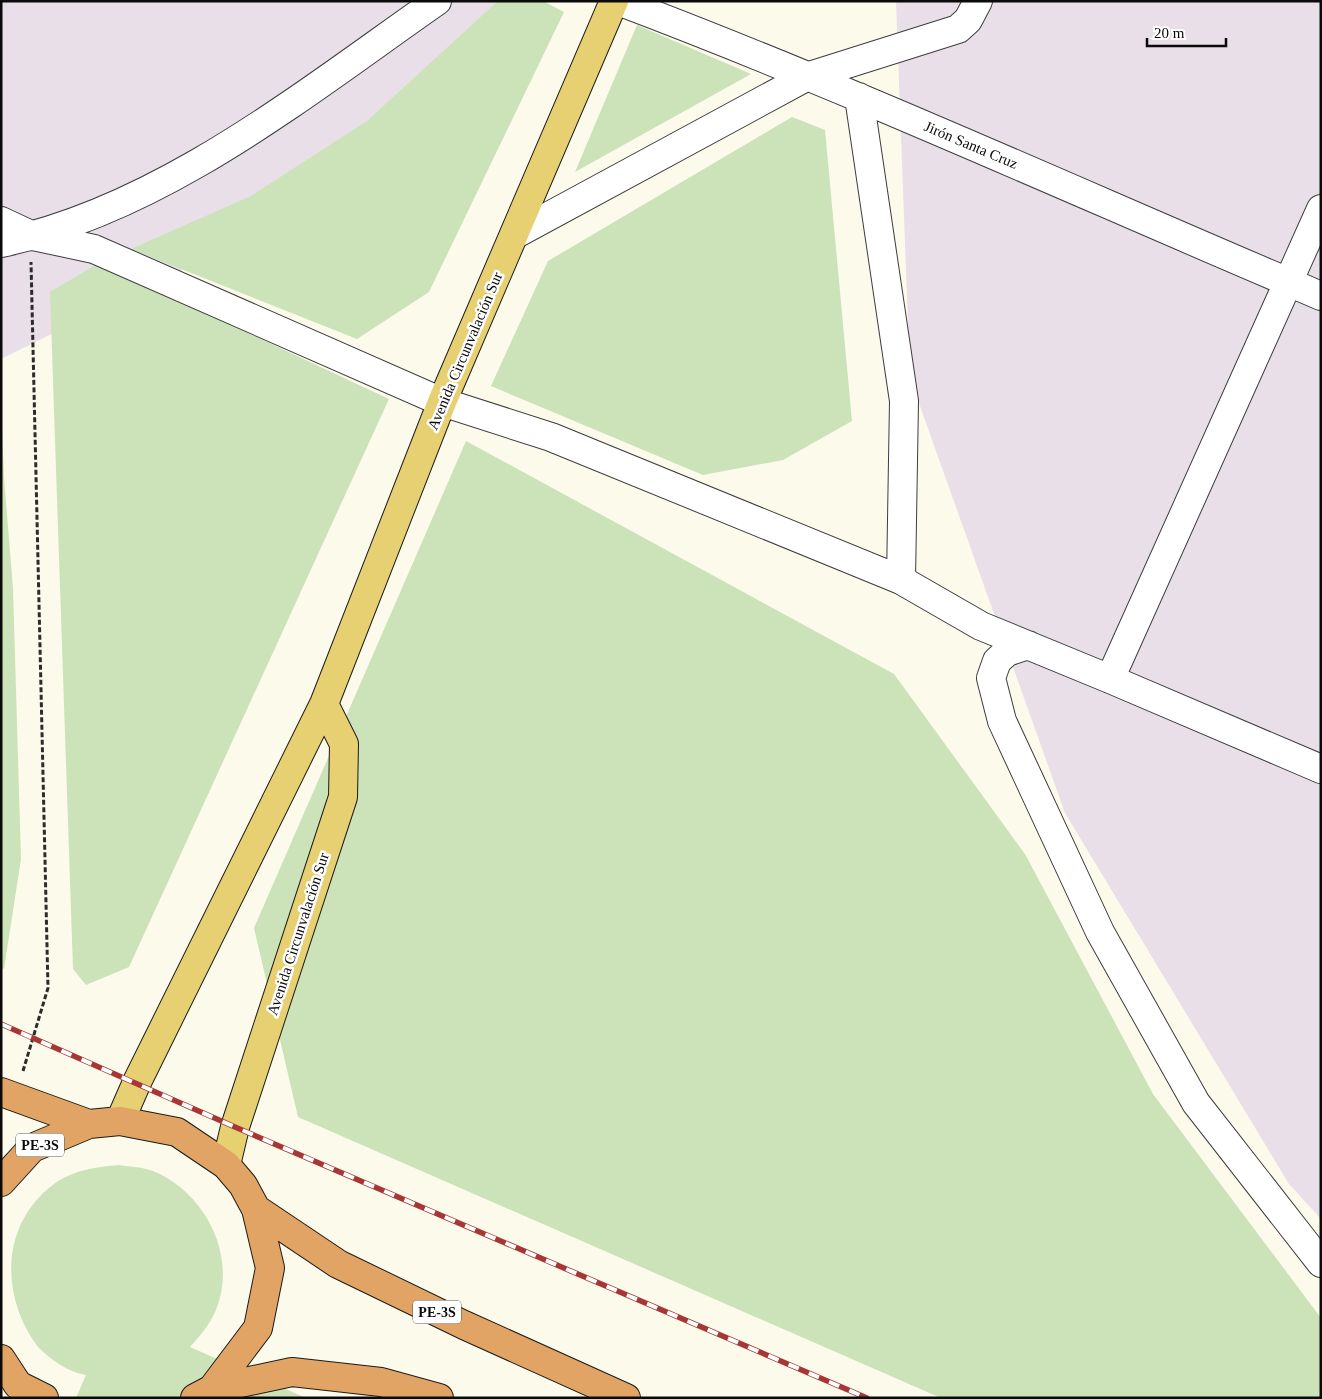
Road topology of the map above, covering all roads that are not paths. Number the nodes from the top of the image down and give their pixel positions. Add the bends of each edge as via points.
1 (437, 1) edge
2 (614, 1) edge
3 (618, 1) edge
4 (978, 1) edge
5 (806, 77) junction
6 (859, 97) junction
7 (1321, 209) edge
8 (1, 221) edge
9 (514, 235) junction
10 (33, 236) junction
11 (1, 243) edge
12 (1288, 282) junction
13 (1321, 296) edge
14 (442, 402) junction
15 (901, 580) junction
16 (1028, 645) junction
17 (1110, 679) junction
18 (324, 704) junction
19 (1321, 769) edge
20 (8, 1095) edge
21 (120, 1121) junction
22 (89, 1124) junction
23 (226, 1165) junction
24 (1, 1182) edge
25 (256, 1209) junction
26 (1321, 1263) edge
27 (1, 1359) edge
28 (204, 1393) edge
29 (44, 1398) edge
30 (439, 1398) edge
31 (626, 1398) edge

1 - 10 street via 218,152 110,208
2 - 9 main road, Avenida Circunvalación Sur
3 - 5 street, Jirón Santa Cruz
4 - 5 street via 968,20 958,29
5 - 6 street, Jirón Santa Cruz
5 - 9 street
6 - 12 street, Jirón Santa Cruz
6 - 15 street via 904,402
7 - 12 street
8 - 10 street
9 - 14 main road, Avenida Circunvalación Sur
10 - 11 street
10 - 14 street via 94,249
12 - 13 street, Jirón Santa Cruz
12 - 17 street
14 - 15 street via 551,437
14 - 18 main road, Avenida Circunvalación Sur
15 - 16 street via 981,626
16 - 17 street
16 - 26 street via 1007,652 997,661 991,678 1002,721 1100,932 1196,1103
17 - 19 street
18 - 21 main road, Avenida Circunvalación Sur via 136,1082
18 - 23 main road, Avenida Circunvalación Sur via 344,744 343,797 235,1127
20 - 22 highway, PE-3S
21 - 22 highway, PE-3S
21 - 23 highway, PE-3S via 177,1132
22 - 24 highway, PE-3S via 32,1148
23 - 25 highway, PE-3S via 243,1185
25 - 28 highway, PE-3S via 270,1268 258,1328
25 - 31 highway, PE-3S via 338,1264
27 - 29 highway via 18,1385
28 - 30 highway, PE-3S via 292,1372 381,1382

